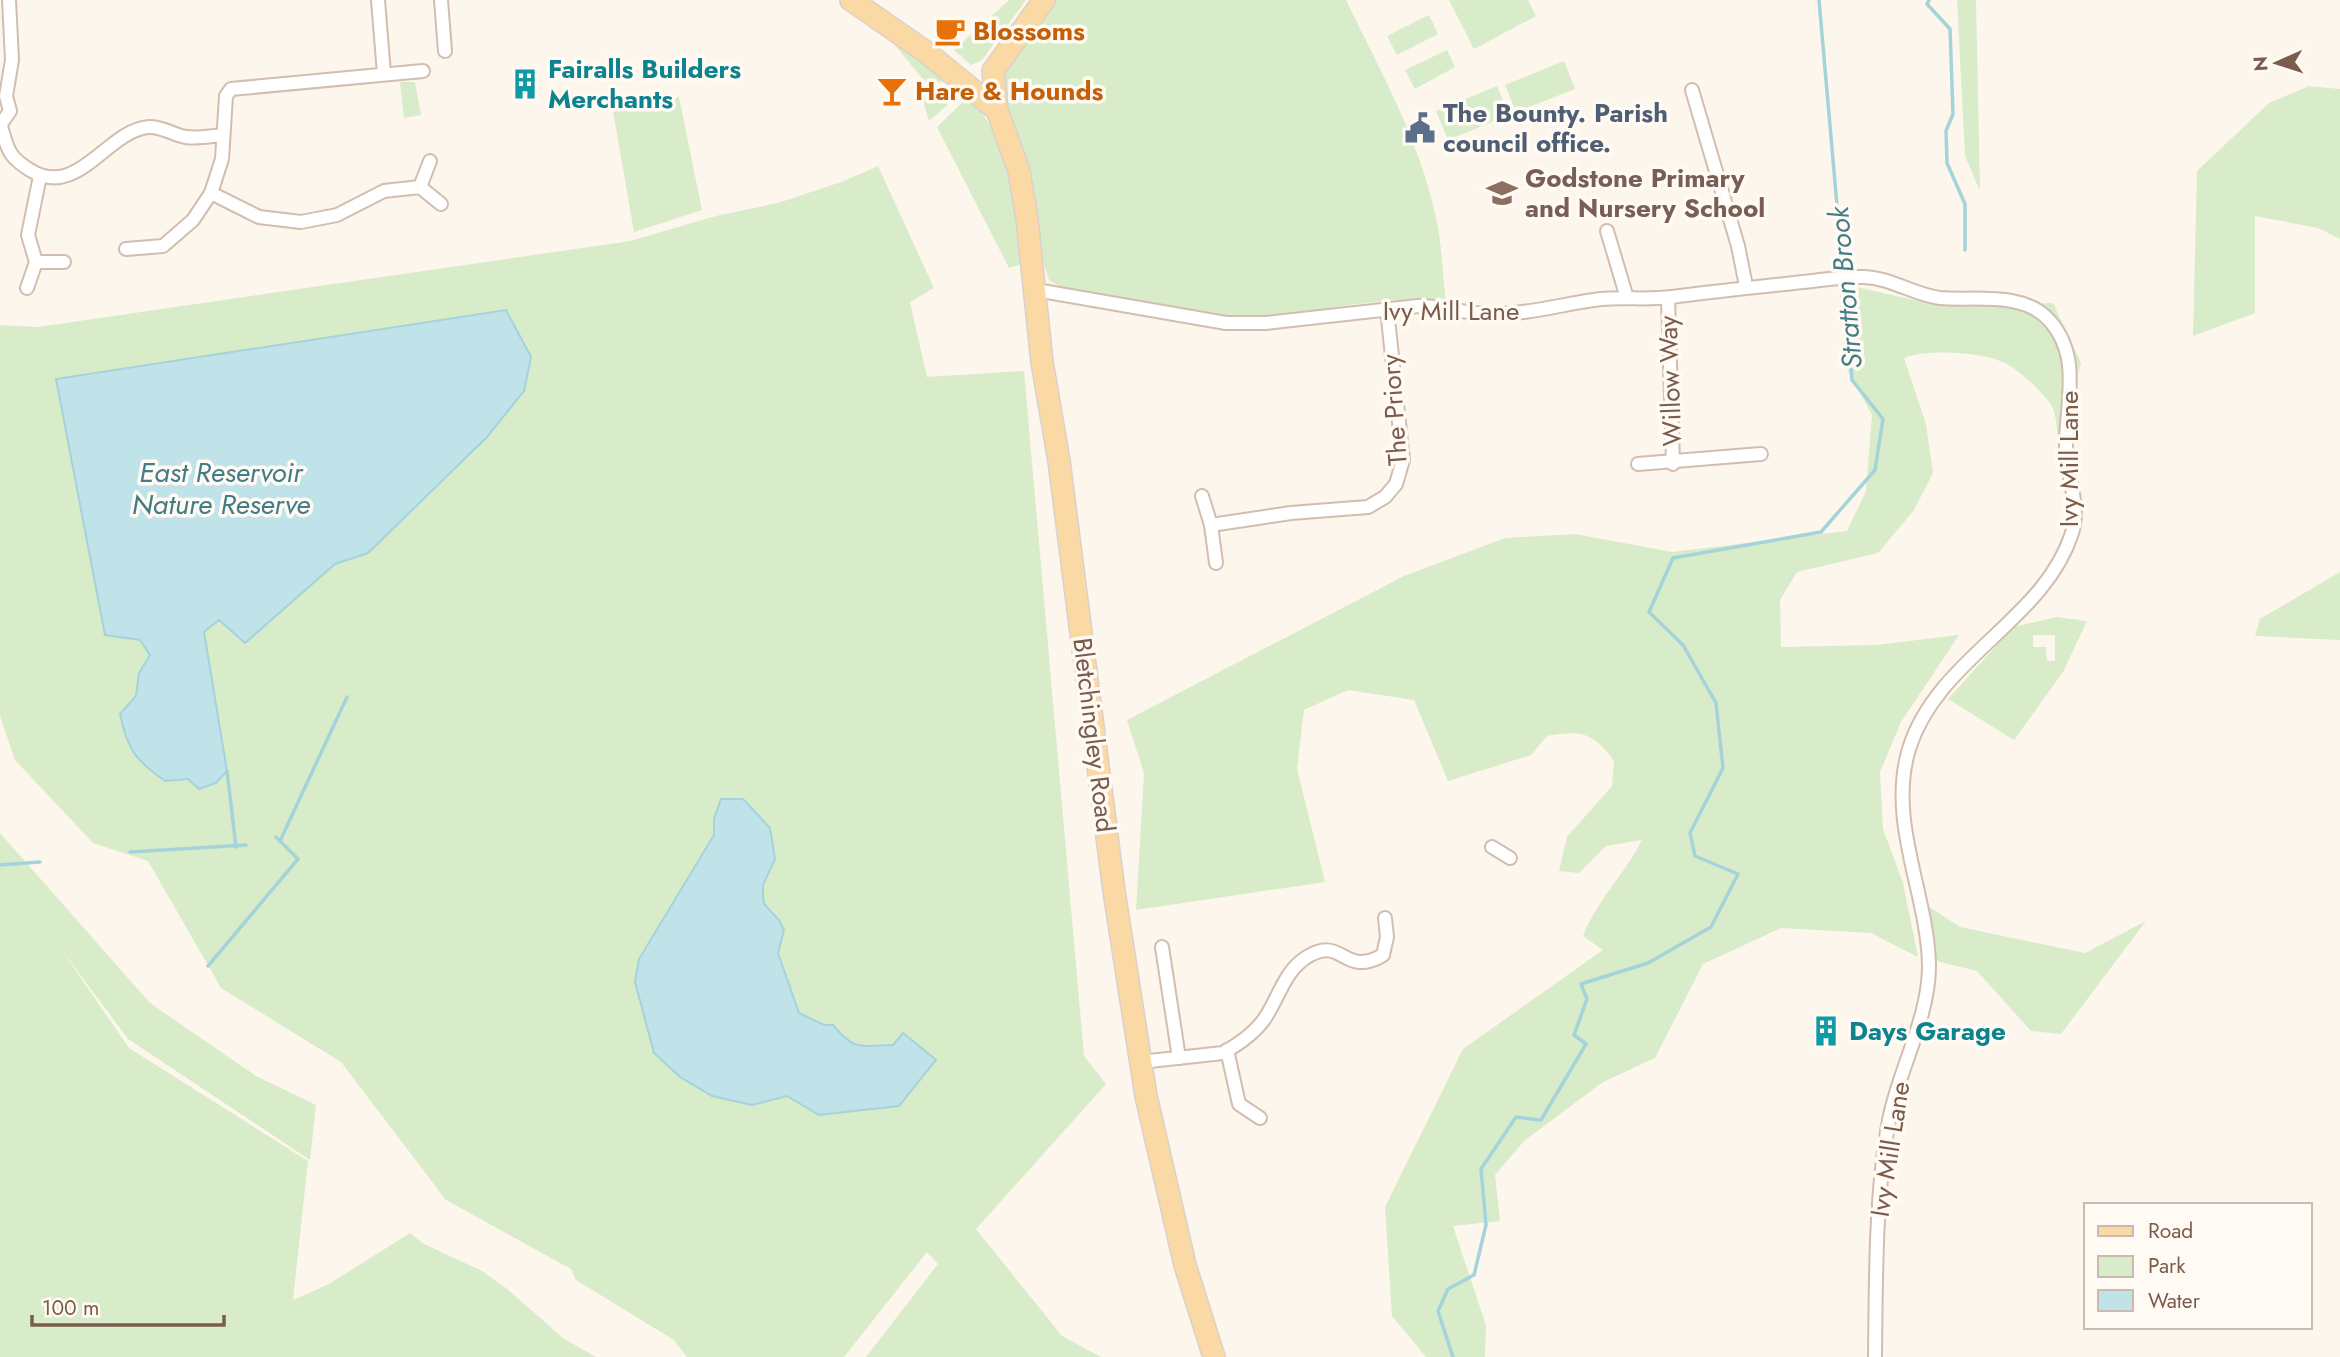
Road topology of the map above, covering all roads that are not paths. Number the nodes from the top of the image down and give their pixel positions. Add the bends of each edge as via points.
1 (9, 0) edge
2 (378, 0) edge
3 (441, 0) edge
4 (851, 0) edge
5 (1044, 0) edge
6 (445, 51) dead end
7 (423, 71) dead end
8 (993, 71) junction
9 (952, 72) junction
10 (384, 74) junction
11 (1692, 90) dead end
12 (3, 97) edge
13 (996, 110) junction
14 (0, 123) edge
15 (223, 135) junction
16 (430, 161) dead end
17 (40, 176) junction
18 (420, 187) junction
19 (211, 193) junction
20 (441, 204) dead end
21 (1607, 231) dead end
22 (126, 249) dead end
23 (36, 262) junction
24 (64, 262) dead end
25 (1746, 286) junction
26 (27, 288) dead end
27 (1036, 290) junction
28 (1627, 298) junction
29 (1668, 298) junction
30 (1387, 309) junction
31 (1761, 454) dead end
32 (1638, 464) dead end
33 (1673, 464) junction
34 (1202, 496) dead end
35 (1211, 525) junction
36 (1216, 563) dead end
37 (1492, 847) dead end
38 (1510, 858) dead end
39 (1384, 918) dead end
40 (1162, 947) dead end
41 (1227, 1050) junction
42 (1179, 1058) junction
43 (1140, 1062) junction
44 (1260, 1118) dead end
45 (1214, 1357) edge
46 (1875, 1357) edge

1 - 12 street via 12,60
2 - 10 street
3 - 6 street
4 - 9 main road
5 - 8 main road
7 - 10 street
8 - 9 main road
8 - 13 main road
9 - 13 main road
10 - 15 street via 236,86 226,96
11 - 25 street
12 - 14 street via 10,111
13 - 27 main road, Bletchingley Road via 1019,171
14 - 17 street via 13,159
15 - 17 street via 188,137 150,127 130,133 69,175
15 - 19 street via 222,159
16 - 18 street
17 - 23 street via 28,235
18 - 19 street via 384,191 337,215 301,222 259,217
18 - 20 street
19 - 22 street via 193,220 163,246
21 - 28 street
23 - 24 street
23 - 26 street
25 - 29 street, Ivy Mill Lane
25 - 46 street, Ivy Mill Lane via 1878,279 1924,296 2005,300 2033,307 2047,317 2062,336 2070,357 2066,450 2075,507 2072,534 2048,577 1946,682 1923,715 1904,769 1904,817 1929,964 1927,993 1889,1121 1879,1211
27 - 30 street, Ivy Mill Lane via 1226,323
27 - 43 main road, Bletchingley Road via 1042,362
28 - 29 street, Ivy Mill Lane
28 - 30 street, Ivy Mill Lane via 1493,315 1440,306
29 - 33 street, Willow Way
30 - 35 street, The Priory via 1403,460 1396,484 1368,507
31 - 33 street, Willow Way
32 - 33 street, Willow Way
34 - 35 street
35 - 36 street
37 - 38 street
39 - 41 street via 1387,937 1383,955 1364,964 1331,950 1304,958 1293,968 1264,1021
40 - 42 street
41 - 42 street
41 - 44 street via 1239,1104
42 - 43 street
43 - 45 main road, Bletchingley Road via 1185,1265

